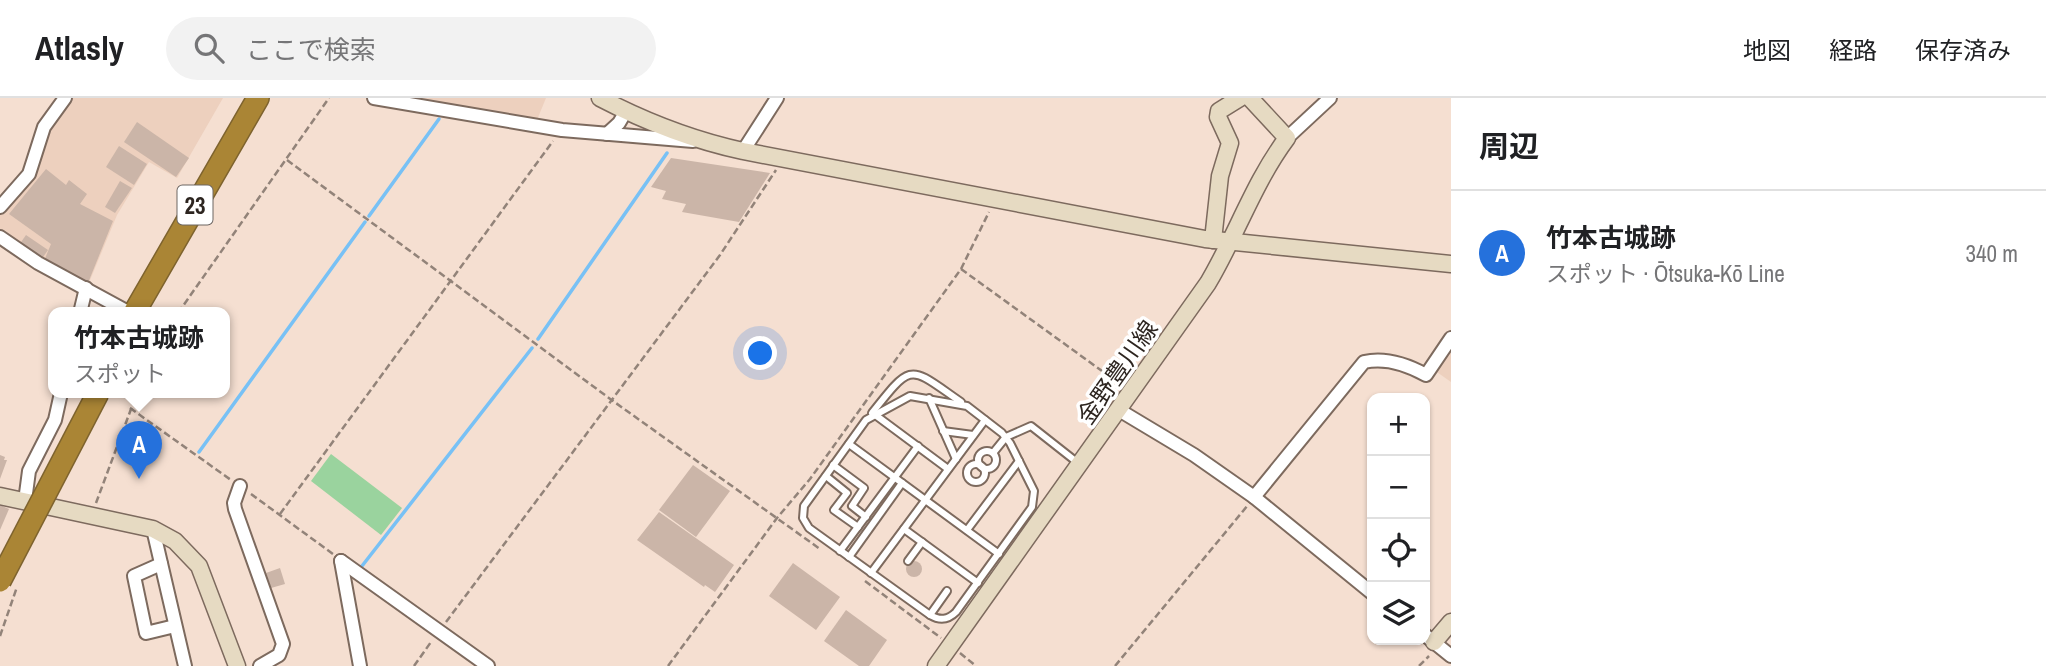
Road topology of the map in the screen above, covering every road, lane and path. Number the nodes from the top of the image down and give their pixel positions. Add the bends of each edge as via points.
1 (65, 98) edge
2 (258, 98) edge
3 (265, 98) edge
4 (330, 98) edge
5 (374, 98) edge
6 (600, 98) edge
7 (776, 98) edge
8 (1240, 98) edge
9 (1250, 98) edge
10 (1330, 98) edge
11 (626, 111) junction
12 (562, 130) junction
13 (607, 134) junction
14 (1287, 138) junction
15 (704, 142) junction
16 (743, 151) junction
17 (784, 158) junction
18 (287, 160) junction
19 (995, 200) junction
20 (0, 207) edge
21 (0, 237) edge
22 (1213, 240) junction
23 (1231, 243) junction
24 (1451, 264) edge
25 (961, 269) junction
26 (450, 281) junction
27 (86, 288) junction
28 (81, 307) edge
29 (121, 307) edge
30 (136, 307) edge
31 (145, 307) edge
32 (181, 307) edge
33 (1451, 338) edge
34 (1131, 392) junction
35 (60, 398) edge
36 (87, 398) edge
37 (95, 398) edge
38 (135, 398) edge
39 (929, 398) junction
40 (613, 401) junction
41 (967, 406) junction
42 (1119, 410) junction
43 (874, 414) junction
44 (985, 419) junction
45 (866, 420) junction
46 (943, 430) junction
47 (973, 435) junction
48 (1006, 437) junction
49 (849, 444) junction
50 (918, 446) junction
51 (993, 453) junction
52 (956, 458) junction
53 (1019, 461) junction
54 (1080, 464) junction
55 (833, 466) junction
56 (948, 468) junction
57 (826, 476) junction
58 (895, 477) junction
59 (902, 483) junction
60 (240, 486) dead end
61 (0, 496) edge
62 (1254, 497) junction
63 (925, 500) junction
64 (25, 501) junction
65 (280, 514) dead end
66 (91, 516) junction
67 (866, 517) junction
68 (776, 518) junction
69 (858, 527) junction
70 (153, 529) junction
71 (904, 529) junction
72 (967, 530) junction
73 (922, 542) junction
74 (841, 551) junction
75 (999, 554) junction
76 (828, 555) dead end
77 (849, 557) junction
78 (908, 561) dead end
79 (161, 564) junction
80 (0, 568) edge
81 (871, 573) junction
82 (859, 577) dead end
83 (0, 581) edge
84 (978, 583) junction
85 (1367, 589) edge
86 (947, 591) dead end
87 (930, 615) junction
88 (1451, 622) edge
89 (175, 626) junction
90 (439, 631) junction
91 (1430, 637) edge
92 (1430, 639) edge
93 (950, 645) junction
94 (1451, 656) edge
95 (185, 666) edge
96 (237, 666) edge
97 (260, 666) edge
98 (359, 666) edge
99 (414, 666) edge
100 (488, 666) edge
101 (668, 666) edge
102 (936, 666) edge
103 (976, 666) edge
104 (1115, 666) edge

1 - 20 street via 44,127 29,174
2 - 30 highway, 23
3 - 31 highway, 23
4 - 18 path
5 - 12 street
6 - 11 main road
7 - 16 street
8 - 22 main road via 1219,111 1230,143 1220,176
9 - 14 main road
10 - 14 street
11 - 13 street
11 - 15 main road
12 - 13 street
12 - 26 path
13 - 15 street
14 - 23 main road, 金野豊川線 via 1264,173
15 - 16 main road
16 - 17 main road
17 - 19 main road
17 - 40 path
18 - 26 path
18 - 32 path
19 - 22 main road
19 - 25 path
21 - 27 street
22 - 23 main road
23 - 24 main road
23 - 34 main road, 金野豊川線
25 - 34 path
25 - 68 path via 810,479
26 - 40 path
26 - 65 path
27 - 28 street
27 - 29 street
33 - 62 street via 1426,375 1406,364 1364,362
34 - 42 main road, 金野豊川線
35 - 64 street via 55,421 29,471
36 - 80 highway
37 - 83 highway, bridge
38 - 66 path
39 - 41 lane
39 - 43 lane via 910,396
39 - 46 lane
40 - 68 path
40 - 90 path
41 - 44 lane
41 - 45 lane via 926,378 909,374 897,381
42 - 54 main road, 金野豊川線
42 - 62 street
43 - 45 lane
43 - 50 lane
44 - 47 lane
44 - 48 lane
45 - 49 lane
46 - 47 lane
46 - 52 lane
47 - 52 lane
48 - 51 lane
48 - 53 lane
48 - 54 lane via 1031,426
49 - 55 lane
49 - 58 lane
50 - 56 lane
50 - 58 lane
51 - 51 lane via 980,455 982,467 995,465
52 - 56 lane
53 - 72 lane
53 - 75 lane via 1034,491 1034,503
54 - 93 main road, 金野豊川線
55 - 57 lane
55 - 67 lane via 864,488 852,506
56 - 63 lane
57 - 69 lane via 848,493 834,510
57 - 74 lane via 804,506 803,518 809,528
58 - 59 lane
58 - 67 lane
59 - 63 lane
59 - 77 lane
60 - 97 street via 235,509 283,643 279,655
61 - 64 main road
62 - 85 street
62 - 104 path
63 - 71 lane
63 - 72 lane
64 - 66 main road
66 - 70 main road
67 - 69 lane
68 - 76 path
68 - 101 path
69 - 74 lane
70 - 79 street
70 - 96 main road via 175,541 198,566
71 - 73 lane
71 - 81 lane
72 - 75 lane
73 - 78 lane
73 - 84 lane
74 - 77 lane
75 - 84 lane
77 - 81 lane
79 - 89 street
79 - 89 street via 134,576 146,633
81 - 87 lane
82 - 93 path
84 - 87 lane via 951,617
86 - 87 lane
88 - 91 main road
89 - 95 street
90 - 98 street via 341,561
90 - 99 path
90 - 100 street
92 - 94 street
93 - 102 main road, 金野豊川線
93 - 103 path

